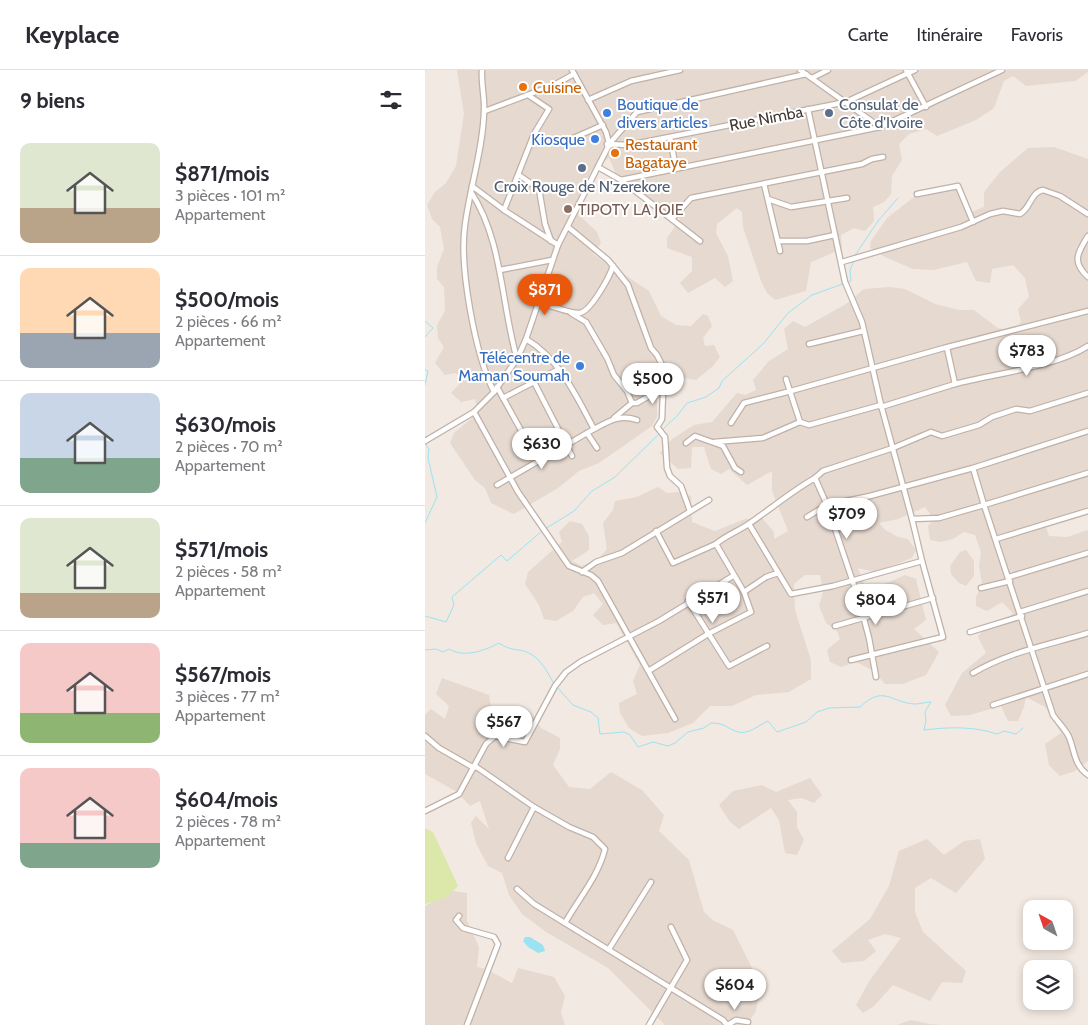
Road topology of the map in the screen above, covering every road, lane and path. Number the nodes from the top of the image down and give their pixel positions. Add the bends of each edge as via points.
1 (482, 70) edge
2 (680, 70) edge
3 (800, 70) edge
4 (828, 70) edge
5 (915, 70) edge
6 (1002, 70) edge
7 (573, 72) edge
8 (907, 72) edge
9 (994, 72) edge
10 (806, 74) junction
11 (812, 78) junction
12 (528, 95) junction
13 (588, 100) junction
14 (846, 102) junction
15 (926, 107) junction
16 (807, 109) junction
17 (485, 111) junction
18 (603, 125) junction
19 (880, 127) junction
20 (670, 137) junction
21 (569, 140) dead end
22 (814, 141) junction
23 (610, 145) junction
24 (883, 157) dead end
25 (598, 167) junction
26 (676, 169) junction
27 (821, 173) junction
28 (519, 175) junction
29 (621, 180) junction
30 (764, 184) junction
31 (472, 189) junction
32 (917, 194) dead end
33 (847, 198) dead end
34 (768, 199) junction
35 (828, 202) junction
36 (503, 210) junction
37 (1088, 214) edge
38 (672, 219) junction
39 (973, 222) junction
40 (568, 227) junction
41 (835, 235) junction
42 (1088, 236) edge
43 (700, 241) dead end
44 (778, 241) junction
45 (551, 242) junction
46 (558, 245) junction
47 (780, 251) dead end
48 (553, 260) junction
49 (842, 262) junction
50 (613, 266) junction
51 (500, 270) junction
52 (1088, 277) edge
53 (539, 303) junction
54 (1088, 311) edge
55 (568, 312) junction
56 (863, 331) junction
57 (526, 339) junction
58 (809, 344) dead end
59 (1088, 346) edge
60 (947, 348) junction
61 (517, 359) junction
62 (559, 368) junction
63 (871, 368) junction
64 (786, 379) dead end
65 (534, 382) junction
66 (955, 384) junction
67 (667, 385) junction
68 (497, 387) junction
69 (791, 391) junction
70 (494, 392) junction
71 (1088, 393) edge
72 (503, 398) junction
73 (632, 403) junction
74 (881, 406) junction
75 (474, 412) junction
76 (614, 418) junction
77 (637, 420) dead end
78 (800, 422) junction
79 (731, 423) dead end
80 (594, 429) junction
81 (1088, 430) edge
82 (587, 433) junction
83 (425, 441) edge
84 (714, 442) junction
85 (686, 443) dead end
86 (567, 446) junction
87 (597, 448) dead end
88 (893, 448) junction
89 (572, 456) dead end
90 (538, 461) junction
91 (973, 468) junction
92 (741, 472) dead end
93 (1088, 473) edge
94 (510, 478) junction
95 (815, 478) junction
96 (497, 485) dead end
97 (902, 486) junction
98 (709, 500) dead end
99 (827, 505) junction
100 (984, 505) junction
101 (690, 511) junction
102 (1088, 511) edge
103 (807, 517) dead end
104 (912, 519) junction
105 (749, 524) junction
106 (656, 531) junction
107 (996, 539) junction
108 (716, 544) junction
109 (1088, 553) edge
110 (922, 561) junction
111 (582, 572) junction
112 (778, 573) junction
113 (733, 576) junction
114 (1010, 579) junction
115 (852, 580) junction
116 (981, 588) dead end
117 (1088, 591) edge
118 (744, 592) junction
119 (933, 598) junction
120 (688, 601) junction
121 (1021, 614) junction
122 (863, 617) junction
123 (835, 626) dead end
124 (970, 632) dead end
125 (1088, 633) edge
126 (708, 634) junction
127 (629, 635) junction
128 (767, 646) dead end
129 (1032, 648) junction
130 (872, 654) junction
131 (851, 660) dead end
132 (650, 670) junction
133 (973, 673) dead end
134 (1088, 674) edge
135 (876, 677) dead end
136 (1044, 687) junction
137 (993, 705) dead end
138 (675, 719) dead end
139 (425, 736) edge
140 (474, 767) junction
141 (1088, 775) edge
142 (534, 807) junction
143 (425, 811) edge
144 (508, 858) dead end
145 (651, 882) dead end
146 (517, 889) dead end
147 (459, 916) dead end
148 (565, 923) junction
149 (671, 927) dead end
150 (609, 949) junction
151 (670, 986) junction
152 (748, 1022) dead end
153 (467, 1025) edge
154 (649, 1025) edge
155 (727, 1025) edge

1 - 17 street
2 - 13 street via 631,81
3 - 10 street
4 - 11 street
5 - 8 street, Rue Nimba
6 - 9 street
7 - 12 street
7 - 13 street
8 - 14 street, Rue Nimba
8 - 15 street
9 - 15 street
10 - 11 street
10 - 23 street via 637,112
11 - 14 street
12 - 17 street
12 - 28 street via 549,109 534,134
13 - 18 street
14 - 16 street, Rue Nimba
14 - 19 street
15 - 19 street
16 - 20 street, Rue Nimba
16 - 22 street
17 - 31 street
18 - 21 street
18 - 23 street
19 - 22 street
20 - 23 street, Rue Nimba via 629,145
20 - 26 street
22 - 26 street
22 - 27 street
23 - 25 street
24 - 27 street
25 - 29 street
25 - 40 street
26 - 29 street
27 - 30 street
27 - 35 street
28 - 36 street
28 - 45 street via 539,188
29 - 38 street
30 - 34 street
30 - 38 street via 691,198
31 - 36 street
31 - 51 street via 491,235
31 - 70 street via 465,227 464,258 475,329 488,381
32 - 39 street via 958,186
33 - 35 street
34 - 35 street via 791,207
34 - 44 street
35 - 41 street
36 - 45 street
37 - 39 street via 1060,196 1043,190 1034,194 1020,214 997,212
38 - 43 street
39 - 49 street
40 - 46 street
40 - 50 street
41 - 44 street via 807,241
41 - 49 street
42 - 52 street via 1077,252 1076,260
44 - 47 street
45 - 46 street
46 - 48 street
48 - 51 street
48 - 53 street
49 - 56 street via 846,284
50 - 55 street via 610,276 587,309 581,313
50 - 67 street via 628,285 651,348 669,379
51 - 61 street via 510,336
53 - 55 street
53 - 57 street
54 - 60 street
55 - 73 street via 586,322
56 - 58 street
56 - 63 street
57 - 61 street
57 - 62 street via 540,347
59 - 66 street via 1080,352 1051,361
60 - 63 street
60 - 66 street
61 - 68 street
62 - 65 street
62 - 80 street
63 - 69 street
63 - 74 street
64 - 69 street
65 - 72 street
65 - 86 street
66 - 74 street
67 - 73 street
67 - 101 street via 663,393 662,419 657,427 665,437 670,476 681,486
68 - 70 street
68 - 72 street
69 - 78 street
69 - 79 street via 744,403
70 - 75 street
71 - 88 street via 1030,411 1016,409 942,436 931,432
72 - 90 street
73 - 76 street
74 - 78 street via 809,425
74 - 88 street
75 - 83 street
75 - 94 street
76 - 77 street
76 - 80 street
78 - 84 street via 763,438
80 - 82 street
81 - 91 street
82 - 86 street
82 - 87 street
84 - 85 street via 695,436
84 - 92 street via 723,446 735,468
86 - 89 street
86 - 90 street
88 - 95 street via 823,471
88 - 97 street
90 - 94 street
91 - 97 street
91 - 100 street
93 - 100 street
94 - 96 street
94 - 111 street via 569,566
95 - 99 street
95 - 105 street
97 - 99 street
97 - 104 street
98 - 101 street
99 - 103 street
99 - 115 street
100 - 104 street via 939,518
100 - 107 street
101 - 106 street
102 - 107 street
104 - 110 street
105 - 108 street
105 - 112 street
106 - 108 street via 673,563
106 - 111 street via 622,553 596,562
107 - 114 street
108 - 113 street
109 - 114 street
110 - 115 street
110 - 119 street
111 - 127 street via 599,581
112 - 115 street via 791,594
112 - 118 street
113 - 118 street
113 - 120 street
114 - 116 street
114 - 121 street
115 - 122 street
117 - 121 street
118 - 126 street via 751,612
119 - 122 street
119 - 130 street via 943,637
120 - 126 street
120 - 127 street via 659,621
121 - 124 street
121 - 129 street
122 - 123 street
122 - 130 street
125 - 129 street
126 - 128 street via 729,666
126 - 132 street
127 - 132 street
127 - 140 street via 566,672 525,742 495,736 486,744
129 - 133 street via 987,664
129 - 136 street
130 - 131 street
130 - 135 street
132 - 138 street
134 - 136 street
136 - 137 street
136 - 141 street via 1053,715 1069,737 1073,755
139 - 140 street via 439,748
140 - 142 street
140 - 143 street via 459,794
142 - 144 street
142 - 148 street via 569,827 593,836 605,848 590,885 579,897
145 - 150 street
146 - 148 street
147 - 153 street via 456,920 460,926 494,937 498,944
148 - 150 street
149 - 151 street via 687,960
150 - 151 street
151 - 154 street
151 - 155 street
152 - 155 street via 736,1020

